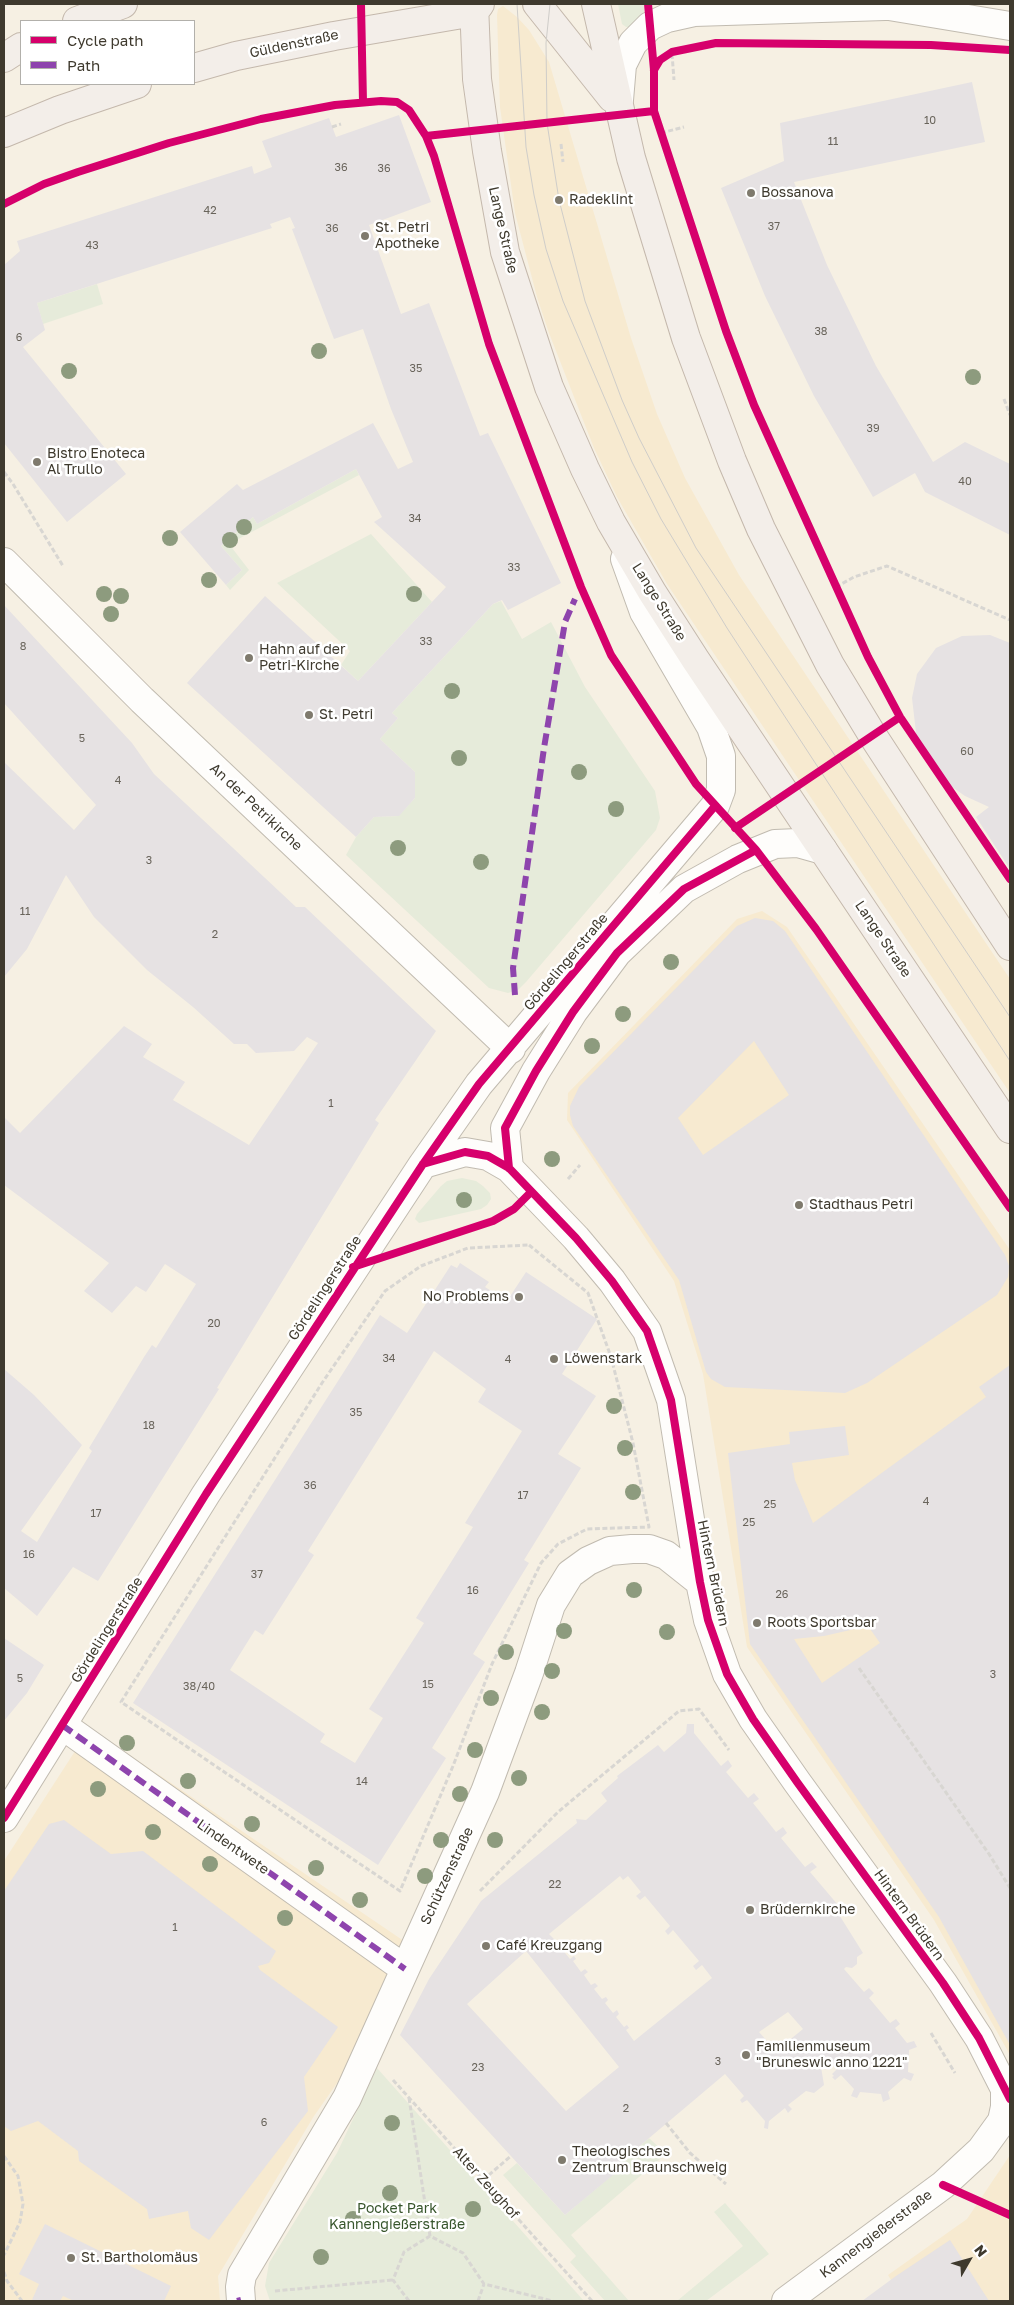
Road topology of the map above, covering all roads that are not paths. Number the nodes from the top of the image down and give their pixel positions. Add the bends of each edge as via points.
1 (124, 4) edge
2 (537, 4) edge
3 (596, 4) edge
4 (881, 5) edge
5 (476, 6) edge
6 (80, 20) edge
7 (1010, 26) edge
8 (20, 49) edge
9 (4, 58) edge
10 (195, 68) edge
11 (134, 85) edge
12 (619, 111) junction
13 (4, 134) edge
14 (611, 522) junction
15 (4, 562) edge
16 (823, 850) junction
17 (1010, 946) edge
18 (511, 1049) junction
19 (1010, 1129) edge
20 (423, 1164) junction
21 (509, 1168) junction
22 (700, 1582) junction
23 (62, 1725) junction
24 (4, 1818) edge
25 (404, 1969) junction
26 (1009, 2095) edge
27 (240, 2301) edge
28 (786, 2301) edge

1 - 6 main road
2 - 12 main road
3 - 12 main road
4 - 7 street
4 - 12 street via 694,12 667,18 650,26 633,43 622,65
5 - 10 main road, Güldenstraße via 236,56
5 - 14 main road, Lange Straße via 478,79 486,151 506,252 549,387
8 - 9 main road
11 - 13 main road
12 - 17 main road via 686,338 732,461 762,529 835,673
14 - 16 main road, Lange Straße via 695,659
14 - 18 street, Gördelingerstraße via 644,612 711,727 721,756 721,790 714,806 676,853
15 - 18 street, An der Petrikirche via 142,700
16 - 19 main road, Lange Straße
16 - 21 street via 798,843 775,844 738,859 684,889 617,953 573,1012 505,1128
18 - 20 street, Gördelingerstraße via 479,1084
20 - 21 street, Hintern Brüdern via 465,1152 488,1156
20 - 23 street, Gördelingerstraße via 206,1494
21 - 22 street, Hintern Brüdern via 576,1238 612,1281 647,1331 671,1400
22 - 25 street, Schützenstraße via 666,1556 649,1549 610,1551 588,1560 570,1574 552,1605 485,1792
22 - 26 street, Hintern Brüdern via 708,1620 727,1674 753,1719 943,1983 979,2038
23 - 24 street, Gördelingerstraße
23 - 25 street, Lindentwete
25 - 27 street, Schützenstraße via 346,2098 242,2275
26 - 28 street, Kannengießerstraße via 1002,2121 981,2150 942,2185

